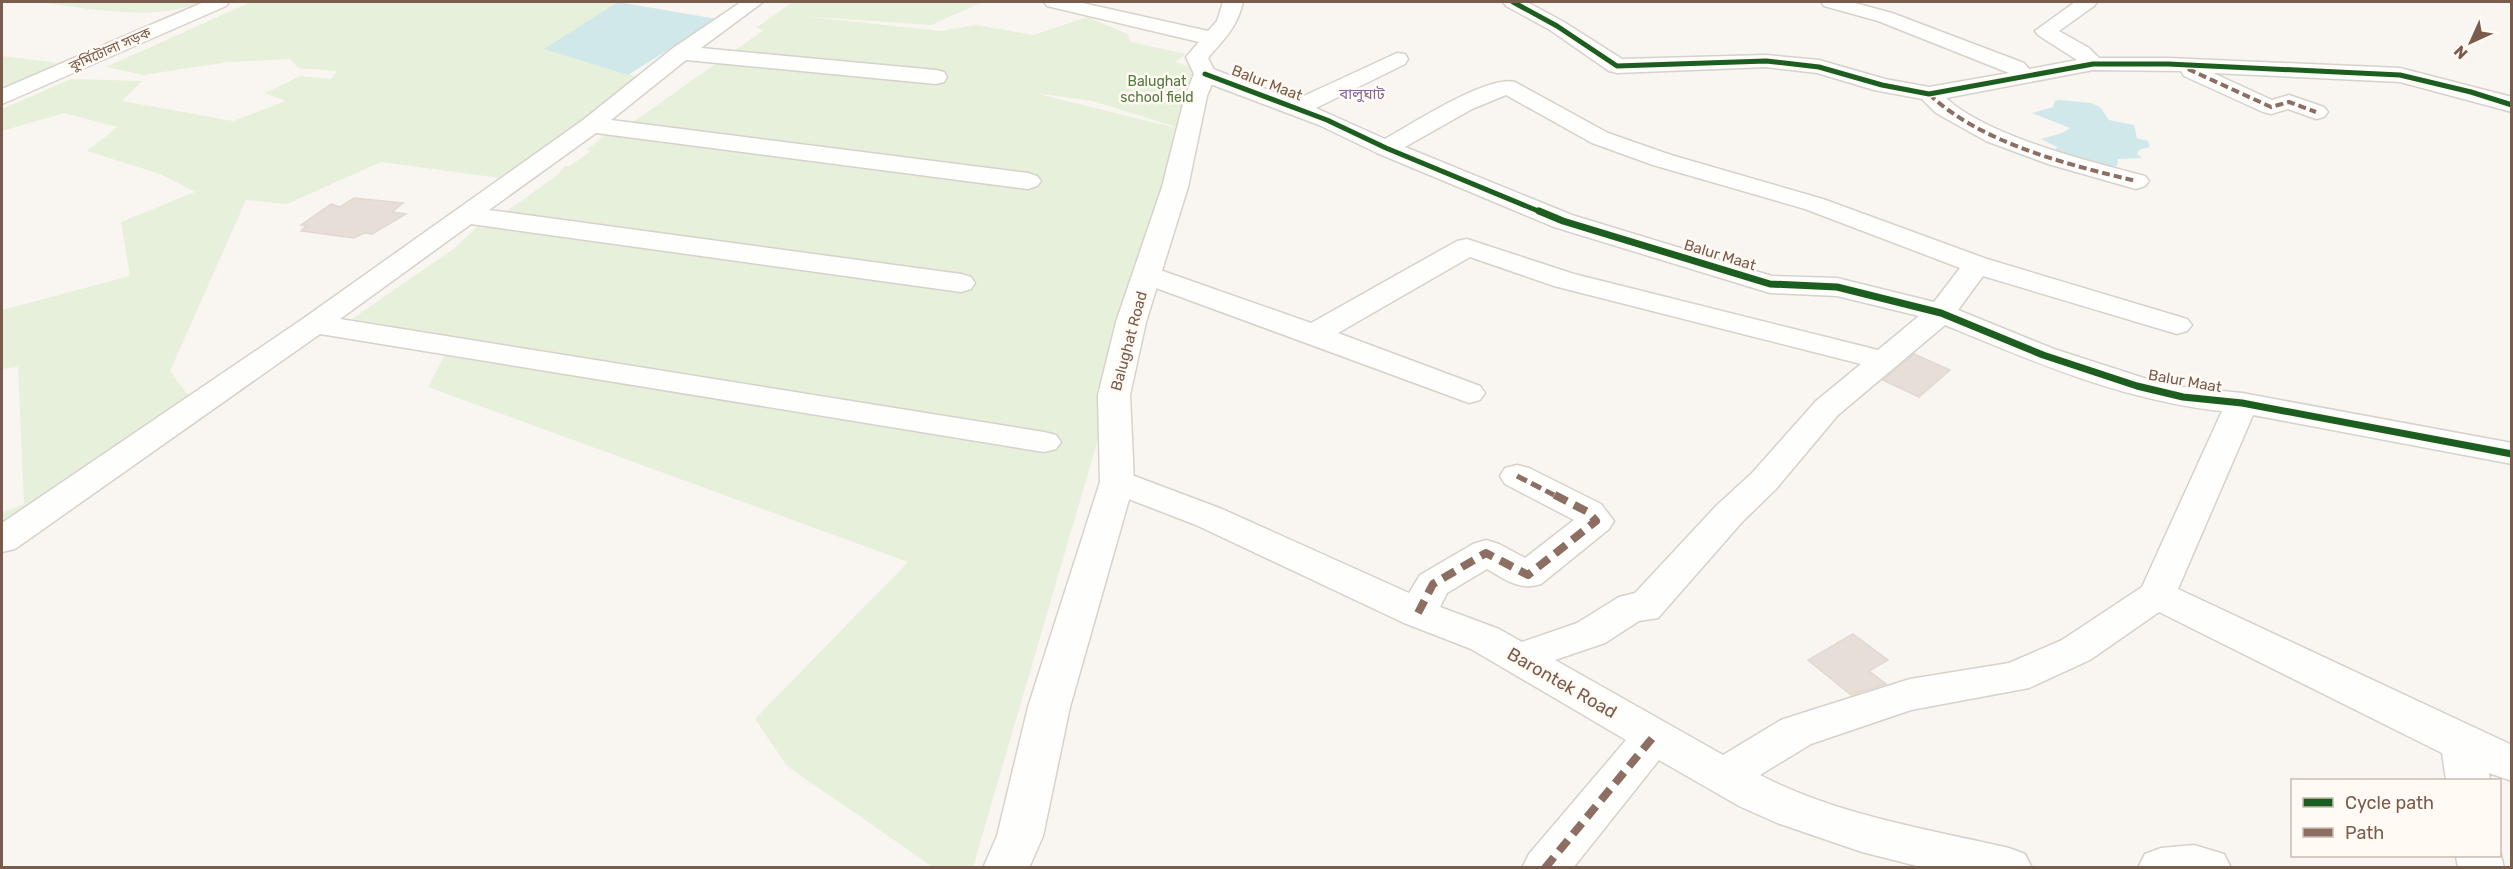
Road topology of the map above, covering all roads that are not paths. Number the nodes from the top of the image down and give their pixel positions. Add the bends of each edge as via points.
1 (219, 2) edge
2 (753, 2) edge
3 (1054, 2) edge
4 (1233, 2) edge
5 (1513, 2) edge
6 (1831, 2) edge
7 (2080, 2) edge
8 (1215, 39) junction
9 (681, 53) junction
10 (1396, 58) dead end
11 (2093, 64) junction
12 (2180, 65) junction
13 (1206, 74) junction
14 (2024, 75) junction
15 (936, 77) dead end
16 (1929, 94) junction
17 (2, 98) edge
18 (2511, 105) edge
19 (1297, 108) junction
20 (2316, 112) dead end
21 (591, 125) junction
22 (1386, 148) junction
23 (1028, 181) dead end
24 (2136, 181) dead end
25 (465, 215) junction
26 (1977, 265) junction
27 (1147, 276) junction
28 (961, 283) dead end
29 (1941, 313) junction
30 (314, 324) junction
31 (2177, 325) dead end
32 (1313, 334) junction
33 (1883, 360) junction
34 (1469, 393) dead end
35 (2242, 403) junction
36 (1044, 442) dead end
37 (2511, 454) edge
38 (1517, 476) dead end
39 (1117, 482) junction
40 (2, 540) edge
41 (2157, 595) junction
42 (1418, 613) junction
43 (1518, 658) junction
44 (1654, 736) junction
45 (2465, 762) edge
46 (2511, 764) edge
47 (1723, 776) junction
48 (1006, 867) edge
49 (1545, 867) edge
50 (2009, 867) edge
51 (2161, 867) edge
52 (2208, 867) edge

1 - 17 street, কুর্মিটোলা সড়ক
2 - 9 street
3 - 8 street
4 - 8 street, Balughat Road via 1227,24
5 - 16 street via 1617,66 1766,61 1819,67
6 - 14 street via 1916,29 2016,68
7 - 11 street via 2045,31
8 - 13 street, Balughat Road via 1197,57
9 - 15 street
9 - 21 street
10 - 19 street
11 - 12 street
11 - 14 street
12 - 18 street via 2400,75
12 - 20 street via 2271,107 2289,102
13 - 19 street, Balur Maat
13 - 27 street, Balughat Road via 1196,96 1175,186
14 - 16 street
16 - 24 street via 1935,103 1972,126 2074,165
19 - 22 street, Balur Maat
21 - 23 street
21 - 25 street
22 - 26 street via 1464,104 1507,87 1600,138 1814,204
22 - 29 street, Balur Maat via 1563,221 1770,284 1837,288
25 - 28 street
25 - 30 street
26 - 29 street
26 - 31 street
27 - 32 street
27 - 39 street, Balughat Road via 1131,322 1114,395
29 - 33 street
29 - 35 street, Balur Maat via 2043,355 2137,386 2183,397
30 - 36 street
30 - 40 street
32 - 33 street via 1464,247 1552,277
32 - 34 street
33 - 43 street via 1827,408 1764,482 1730,513 1644,608 1633,607 1591,633
35 - 37 street, Balur Maat
35 - 41 street
38 - 42 street via 1588,512 1596,521 1528,575 1486,553 1433,584
39 - 42 street, Barontek Road via 1209,517
39 - 48 street, Balughat Road via 1049,707 1020,836
41 - 45 street
41 - 47 street via 2076,651 2015,677 1910,695 1796,732
42 - 43 street, Barontek Road via 1485,639
43 - 44 street, Barontek Road
44 - 47 street, Barontek Road
44 - 49 street
45 - 46 street
47 - 50 street, Barontek Road via 1793,810 1862,833
51 - 52 street

